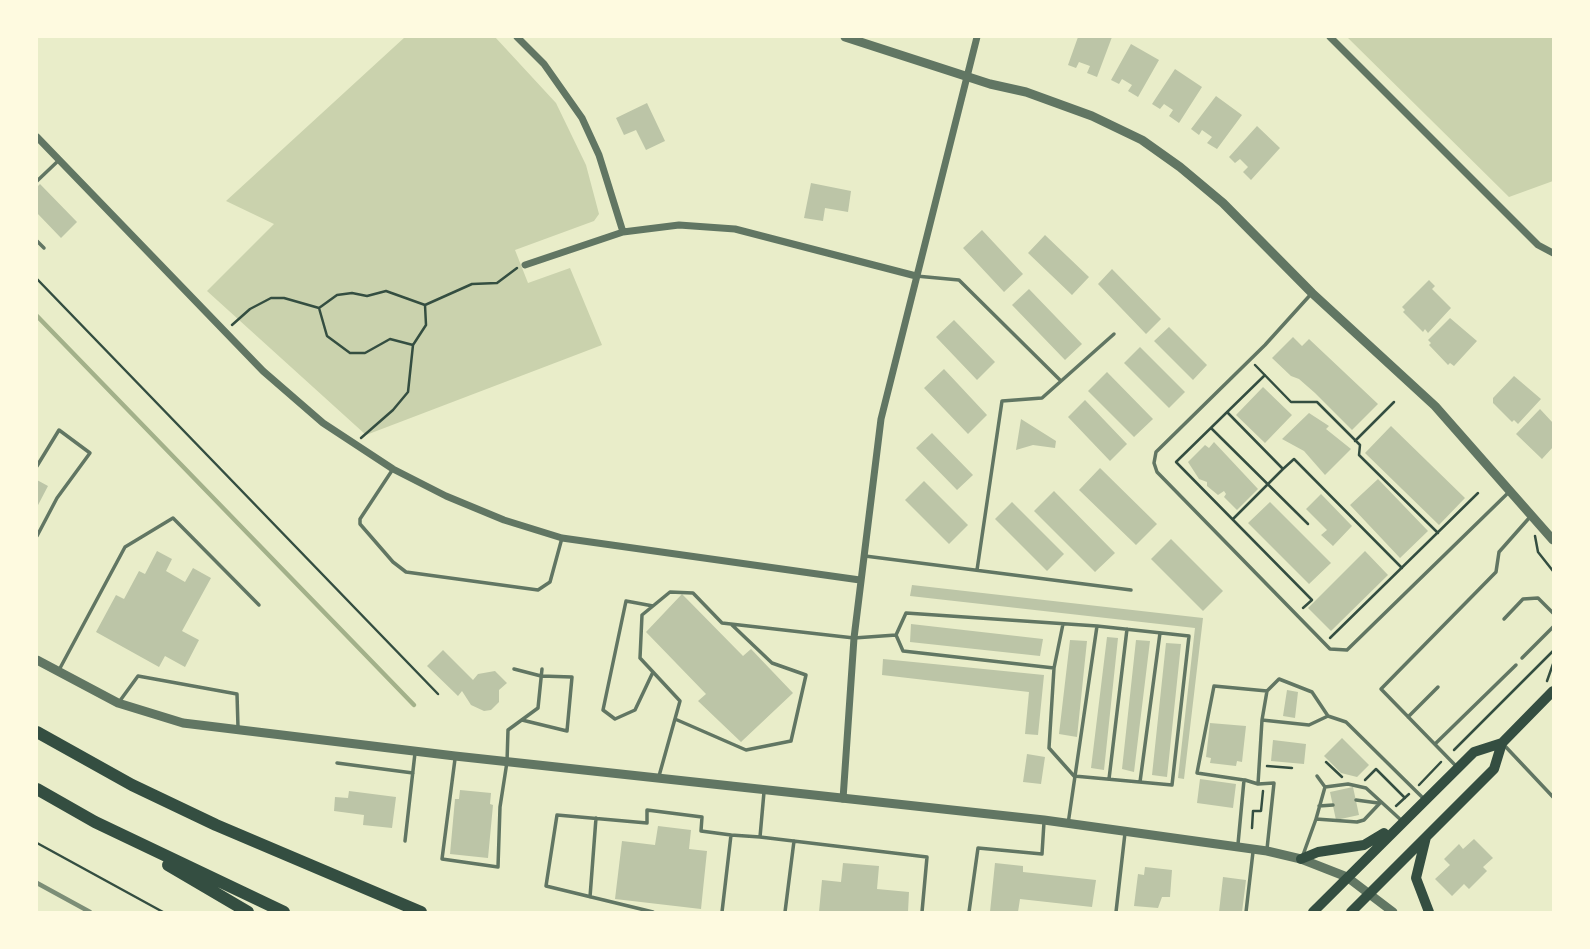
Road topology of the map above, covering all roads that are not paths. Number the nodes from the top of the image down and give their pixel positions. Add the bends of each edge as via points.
1 (517, 37) edge
2 (845, 37) edge
3 (977, 37) edge
4 (1329, 37) edge
5 (968, 76) junction
6 (37, 137) edge
7 (59, 160) junction
8 (37, 181) edge
9 (624, 232) junction
10 (37, 241) edge
11 (44, 248) dead end
12 (1553, 253) edge
13 (525, 265) road end
14 (916, 276) junction
15 (1312, 293) junction
16 (1114, 334) dead end
17 (1061, 381) junction
18 (37, 466) edge
19 (393, 469) junction
20 (1510, 491) junction
21 (1532, 515) junction
22 (37, 536) edge
23 (562, 538) junction
24 (1553, 540) edge
25 (863, 555) junction
26 (977, 570) junction
27 (860, 580) junction
28 (1131, 590) dead end
29 (259, 605) dead end
30 (653, 606) junction
31 (1553, 613) edge
32 (1504, 619) dead end
33 (731, 624) junction
34 (1063, 624) junction
35 (1097, 626) junction
36 (1553, 628) edge
37 (1127, 629) junction
38 (1160, 633) junction
39 (896, 635) junction
40 (854, 638) junction
41 (1522, 658) dead end
42 (37, 660) edge
43 (1516, 664) dead end
44 (1054, 667) junction
45 (514, 669) dead end
46 (542, 669) dead end
47 (58, 672) junction
48 (653, 672) junction
49 (541, 676) junction
50 (1438, 687) dead end
51 (1267, 691) junction
52 (1553, 691) edge
53 (118, 703) junction
54 (1328, 716) junction
55 (1408, 717) junction
56 (674, 719) junction
57 (522, 720) junction
58 (1262, 720) junction
59 (238, 729) junction
60 (37, 732) edge
61 (1502, 743) junction
62 (1435, 744) junction
63 (416, 751) junction
64 (455, 757) junction
65 (507, 762) junction
66 (337, 763) dead end
67 (1458, 767) junction
68 (413, 773) junction
69 (1074, 776) junction
70 (1317, 776) dead end
71 (658, 778) junction
72 (1110, 779) junction
73 (1244, 780) junction
74 (1140, 782) junction
75 (1258, 783) junction
76 (1325, 787) junction
77 (37, 789) edge
78 (765, 790) junction
79 (1553, 797) edge
80 (843, 799) junction
81 (1356, 800) dead end
82 (1424, 800) junction
83 (1380, 803) junction
84 (1333, 805) dead end
85 (1320, 806) junction
86 (596, 818) junction
87 (1316, 819) junction
88 (1044, 820) junction
89 (1402, 821) junction
90 (95, 822) junction
91 (1068, 824) junction
92 (1125, 831) junction
93 (731, 835) junction
94 (1426, 835) junction
95 (760, 837) junction
96 (405, 841) dead end
97 (794, 841) junction
98 (1238, 846) junction
99 (1253, 849) junction
100 (1267, 851) junction
101 (1301, 859) junction
102 (1347, 877) junction
103 (1369, 894) junction
104 (590, 897) junction
105 (248, 912) edge
106 (284, 912) edge
107 (421, 912) edge
108 (653, 912) edge
109 (722, 912) edge
110 (785, 912) edge
111 (922, 912) edge
112 (969, 912) edge
113 (1116, 912) edge
114 (1246, 912) edge
115 (1312, 912) edge
116 (1351, 912) edge
117 (1393, 912) edge
118 (1429, 912) edge

1 - 9 street via 544,64 582,118
2 - 5 street
3 - 5 street
4 - 12 street via 1538,245
5 - 14 street
5 - 15 street via 1092,116 1142,141 1223,203
6 - 7 street
7 - 8 lane
7 - 19 street via 292,397
9 - 13 street
9 - 14 street via 679,225 735,229
10 - 11 lane
14 - 17 lane via 959,279
14 - 25 street via 881,419
15 - 20 street via 1435,406
15 - 20 lane via 1156,452 1154,463 1157,472 1330,649 1347,650
16 - 17 lane
17 - 26 lane via 1042,398 1002,401
18 - 22 lane via 59,430 90,453
19 - 23 street via 469,506
19 - 23 lane via 360,524 406,572 538,590 550,582
20 - 21 street
21 - 24 street
21 - 55 lane via 1499,552 1496,572 1381,689
23 - 27 street
25 - 26 lane
25 - 27 street
26 - 28 lane
27 - 40 street
29 - 47 lane via 173,518 125,547
30 - 33 lane via 670,592 693,593 722,623
30 - 48 lane via 642,615 640,658
30 - 48 lane via 626,601 603,710 615,719 635,710
31 - 32 lane via 1538,598 1523,600
33 - 40 lane
33 - 56 lane via 772,663 806,676 791,741 746,750
34 - 35 lane
34 - 39 lane via 906,612
34 - 44 lane
35 - 37 lane
35 - 69 lane
36 - 41 lane
37 - 38 lane
37 - 72 lane
38 - 74 lane
38 - 74 lane via 1188,636 1172,785
39 - 40 lane
39 - 44 lane via 903,650
40 - 80 street
42 - 47 street
43 - 62 lane
44 - 69 lane via 1049,748
45 - 49 lane
46 - 49 lane
47 - 53 street
48 - 56 lane via 680,701
49 - 57 lane via 538,708
49 - 57 lane via 572,677 567,731
50 - 55 lane
51 - 54 lane via 1279,679 1312,692
51 - 58 lane
51 - 73 lane via 1214,686 1197,773
52 - 61 main road
53 - 59 street via 183,723
53 - 59 lane via 138,676 237,694
54 - 58 lane via 1309,725
54 - 82 lane via 1346,722
55 - 62 lane
56 - 71 lane
57 - 65 lane via 508,730
58 - 75 lane
59 - 63 street
60 - 107 highway via 204,819
61 - 67 main road via 1474,752
61 - 79 lane
61 - 94 main road via 1494,769
62 - 67 lane
63 - 64 street
63 - 68 lane
64 - 65 street
64 - 65 lane via 442,859 498,867
65 - 71 street
66 - 68 lane
67 - 82 main road
68 - 96 lane
69 - 72 lane
69 - 91 lane
70 - 76 lane
71 - 78 street
72 - 74 lane
73 - 75 lane
73 - 98 lane
75 - 100 lane via 1275,783
76 - 83 lane via 1348,784 1366,788
76 - 85 lane
77 - 90 highway
78 - 80 street
78 - 95 lane
80 - 88 street
81 - 83 lane
82 - 89 main road
83 - 87 lane via 1357,822
83 - 89 lane
84 - 85 lane
85 - 87 lane
86 - 93 lane via 647,823 647,810 702,817 701,831
86 - 104 lane
86 - 104 lane via 557,815 546,886
87 - 101 lane
88 - 91 street
88 - 112 lane via 1042,854 978,848
89 - 101 main road via 1364,845
89 - 102 main road
90 - 105 highway
90 - 106 highway
91 - 92 street
92 - 98 street
92 - 113 lane
93 - 95 lane
93 - 109 lane
94 - 103 main road
94 - 118 main road via 1416,878
95 - 97 lane
97 - 110 lane
97 - 111 lane via 927,857
98 - 99 street
99 - 100 street
99 - 114 lane
100 - 101 street
101 - 102 street
102 - 103 street
102 - 115 main road
103 - 116 main road
103 - 117 street
104 - 108 lane

